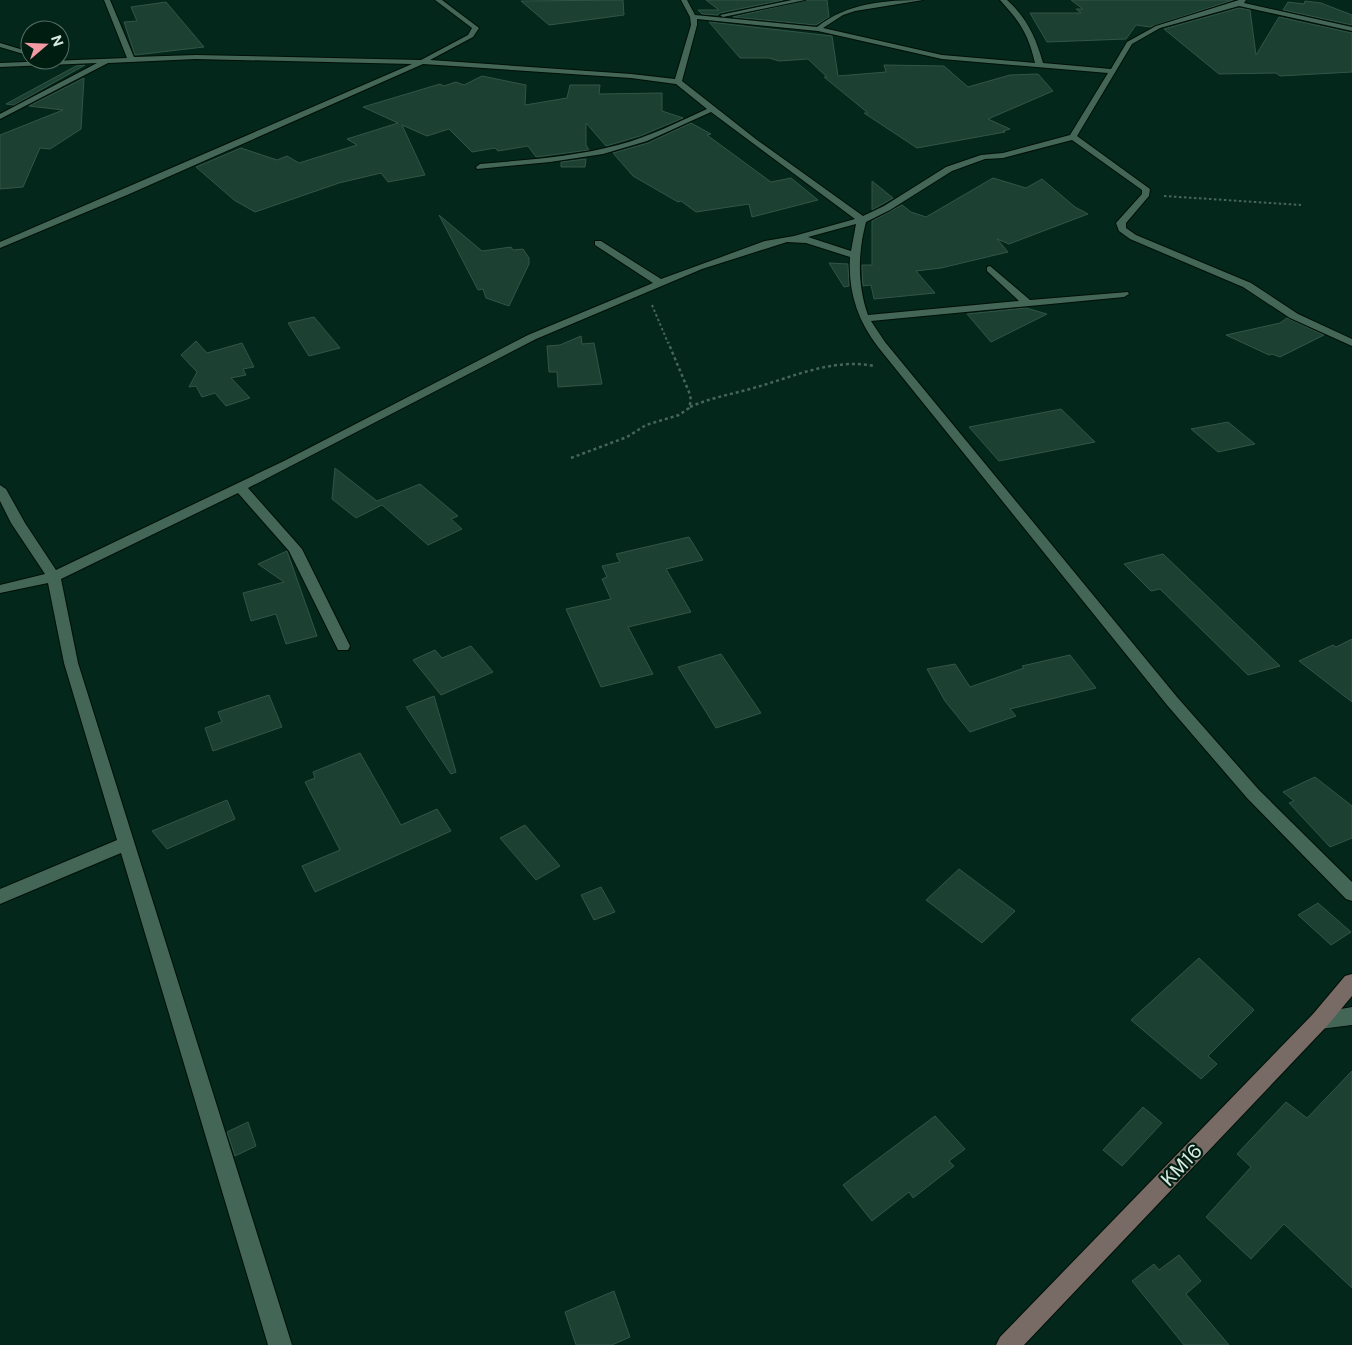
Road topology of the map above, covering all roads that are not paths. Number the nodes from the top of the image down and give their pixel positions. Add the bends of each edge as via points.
1 (106, 0) edge
2 (438, 0) edge
3 (682, 0) edge
4 (802, 0) edge
5 (920, 0) edge
6 (1003, 0) edge
7 (1241, 2) edge
8 (693, 17) junction
9 (710, 18) junction
10 (818, 29) junction
11 (1352, 29) edge
12 (0, 45) edge
13 (20, 51) edge
14 (131, 58) junction
15 (111, 59) junction
16 (70, 60) edge
17 (422, 62) junction
18 (20, 64) edge
19 (0, 65) edge
20 (1040, 66) junction
21 (1112, 71) junction
22 (678, 82) junction
23 (712, 109) junction
24 (0, 117) edge
25 (1073, 137) junction
26 (480, 167) dead end
27 (862, 220) junction
28 (787, 239) junction
29 (598, 243) dead end
30 (0, 245) edge
31 (853, 255) junction
32 (990, 270) dead end
33 (656, 285) junction
34 (1124, 294) dead end
35 (1027, 302) junction
36 (865, 318) junction
37 (1352, 342) edge
38 (240, 487) junction
39 (0, 488) edge
40 (54, 577) junction
41 (0, 589) edge
42 (343, 646) dead end
43 (126, 844) junction
44 (1352, 894) edge
45 (0, 897) edge
46 (1352, 982) edge
47 (1352, 1016) edge
48 (1320, 1020) junction
49 (280, 1345) edge
50 (1008, 1345) edge

1 - 14 street
2 - 17 street via 476,28 471,36
3 - 8 street
4 - 9 street
5 - 10 street via 870,5 833,17
6 - 20 street via 1024,20
7 - 11 street
7 - 21 street via 1171,22 1136,38 1129,43
8 - 9 street
8 - 22 street via 694,25
9 - 10 street
10 - 20 street via 942,57
12 - 13 street
14 - 15 street
14 - 17 street
15 - 16 street
15 - 24 street
17 - 22 street
17 - 30 street
18 - 19 street
20 - 21 street
21 - 25 street
22 - 23 street
23 - 26 street via 651,137 620,147
23 - 27 street
25 - 27 street via 948,168 887,208
25 - 37 street via 1146,189 1146,194 1121,223 1122,229 1133,237 1247,285 1294,316
27 - 28 street
27 - 31 street
28 - 31 street via 807,240
28 - 33 street via 699,267
29 - 33 street
31 - 36 street
32 - 35 street
33 - 38 street via 532,336
34 - 35 street
35 - 36 street
36 - 44 street via 1037,537 1172,701 1253,794
38 - 40 street
38 - 42 street via 295,549
39 - 40 street via 18,523
40 - 41 street
40 - 43 street via 71,663
43 - 45 street
43 - 49 street
46 - 48 street, KM16
47 - 48 street
48 - 50 street, KM16

